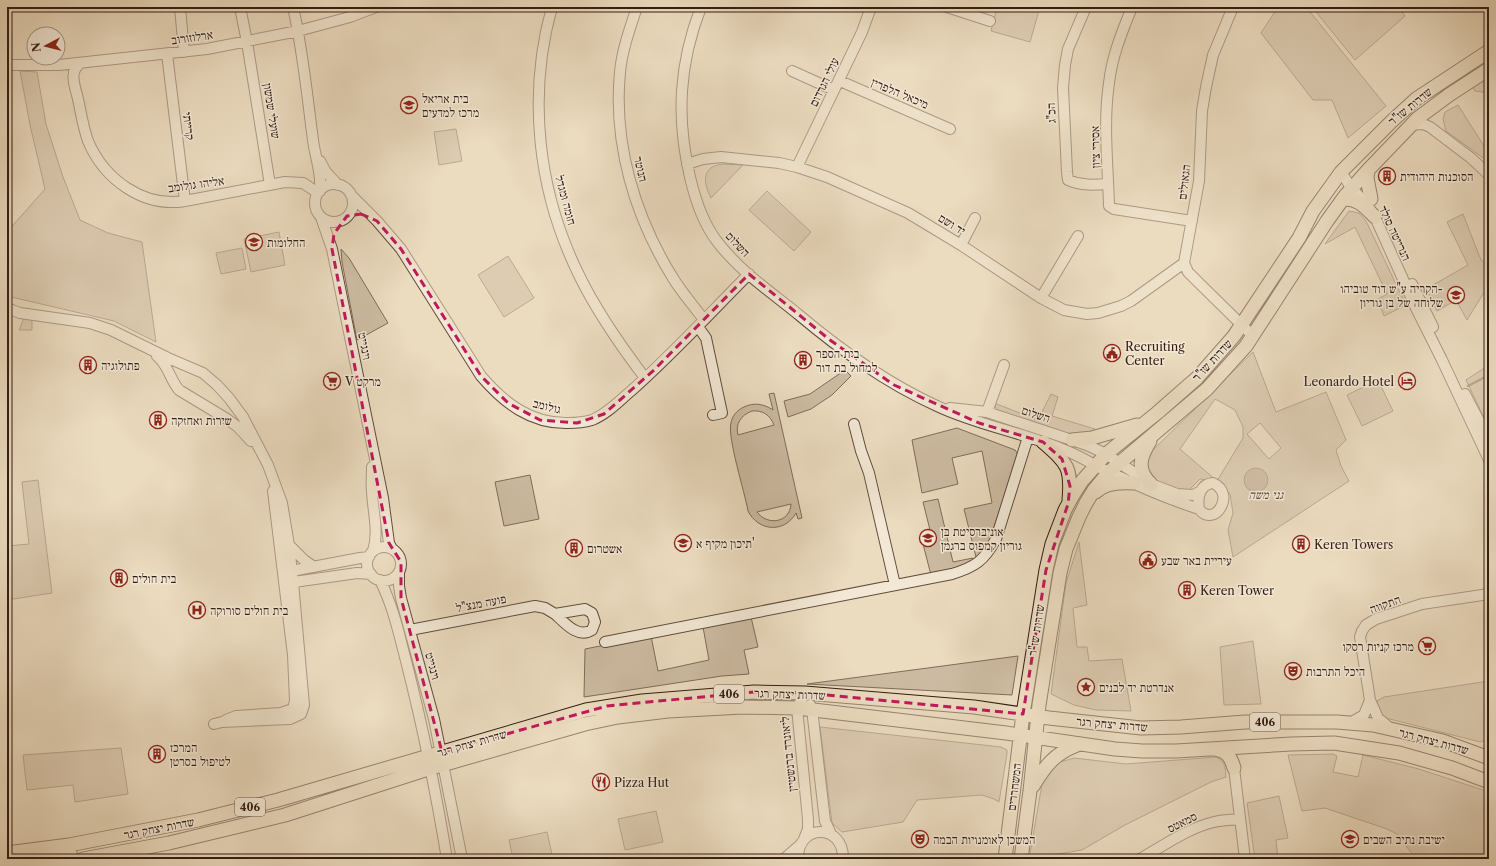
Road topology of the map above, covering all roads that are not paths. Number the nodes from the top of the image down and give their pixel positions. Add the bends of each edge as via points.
1 (180, 7) edge
2 (240, 7) edge
3 (293, 7) edge
4 (376, 7) edge
5 (552, 7) edge
6 (637, 7) edge
7 (701, 7) edge
8 (871, 7) edge
9 (947, 7) edge
10 (1086, 7) edge
11 (1132, 7) edge
12 (1233, 7) edge
13 (990, 21) dead end
14 (298, 31) junction
15 (247, 42) junction
16 (1489, 51) edge
17 (184, 52) junction
18 (167, 54) junction
19 (81, 63) junction
20 (66, 64) edge
21 (7, 65) edge
22 (26, 65) edge
23 (63, 66) edge
24 (1489, 69) edge
25 (792, 71) dead end
26 (73, 75) junction
27 (840, 81) junction
28 (834, 90) junction
29 (1431, 108) junction
30 (1410, 125) junction
31 (1430, 127) junction
32 (950, 129) dead end
33 (314, 144) junction
34 (687, 164) junction
35 (797, 167) junction
36 (1368, 170) junction
37 (1341, 172) junction
38 (1489, 175) edge
39 (1108, 184) junction
40 (270, 185) junction
41 (338, 185) junction
42 (1354, 186) junction
43 (319, 192) junction
44 (350, 195) junction
45 (1343, 199) junction
46 (1371, 199) junction
47 (185, 201) junction
48 (321, 216) junction
49 (1375, 217) junction
50 (345, 218) junction
51 (975, 218) dead end
52 (378, 221) junction
53 (1192, 221) junction
54 (1078, 236) dead end
55 (961, 245) junction
56 (332, 249) junction
57 (1184, 263) junction
58 (749, 274) junction
59 (1041, 298) junction
60 (7, 308) edge
61 (704, 320) junction
62 (1242, 326) junction
63 (696, 328) junction
64 (1253, 336) junction
65 (148, 348) junction
66 (181, 363) junction
67 (1004, 365) dead end
68 (170, 374) junction
69 (645, 378) junction
70 (225, 394) junction
71 (938, 407) junction
72 (208, 408) junction
73 (987, 412) junction
74 (713, 415) dead end
75 (1147, 422) junction
76 (854, 424) dead end
77 (1155, 434) junction
78 (1028, 437) junction
79 (1072, 440) junction
80 (1489, 440) edge
81 (1043, 442) junction
82 (258, 445) junction
83 (372, 448) junction
84 (1106, 454) junction
85 (1489, 460) edge
86 (1120, 463) junction
87 (1095, 465) junction
88 (1109, 472) junction
89 (272, 479) junction
90 (1134, 483) junction
91 (1151, 484) junction
92 (1200, 491) junction
93 (1068, 504) junction
94 (1084, 506) junction
95 (1198, 509) junction
96 (289, 545) junction
97 (392, 549) junction
98 (371, 554) junction
99 (314, 567) junction
100 (288, 571) junction
101 (399, 572) junction
102 (371, 574) junction
103 (380, 580) junction
104 (289, 582) junction
105 (895, 586) junction
106 (1489, 594) edge
107 (555, 614) dead end
108 (410, 630) junction
109 (605, 642) dead end
110 (805, 693) junction
111 (1370, 700) junction
112 (797, 708) junction
113 (812, 709) junction
114 (1023, 714) junction
115 (1037, 717) junction
116 (218, 723) dead end
117 (1350, 723) junction
118 (1391, 729) junction
119 (1020, 736) junction
120 (1036, 738) junction
121 (1078, 744) junction
122 (1244, 746) junction
123 (1489, 746) edge
124 (1463, 747) junction
125 (1213, 748) junction
126 (442, 752) junction
127 (428, 756) junction
128 (1489, 758) edge
129 (444, 766) junction
130 (1234, 768) junction
131 (431, 769) junction
132 (1489, 782) edge
133 (1030, 791) junction
134 (1239, 819) junction
135 (831, 834) junction
136 (802, 842) junction
137 (69, 845) junction
138 (7, 853) edge
139 (57, 853) edge
140 (71, 859) edge
141 (83, 859) edge
142 (447, 859) edge
143 (462, 859) edge
144 (784, 859) edge
145 (798, 859) edge
146 (844, 859) edge
147 (1005, 859) edge
148 (1021, 859) edge
149 (1140, 859) edge
150 (1245, 859) edge

1 - 17 street
2 - 15 street, שועלי שמשון
3 - 14 street
4 - 14 street, ארלוזורוב
5 - 69 street, חומה ומגדל via 543,48 538,91 540,138 555,217 578,273 596,307
6 - 61 street, הנוטר via 620,71 620,126 626,164 637,203 659,252 673,278
7 - 34 street, השלום via 691,38 682,88 682,130
8 - 27 street, עולי הגרדום
9 - 13 street
10 - 39 street, הכ"ג via 1068,49 1065,65 1063,88 1067,172 1068,180 1083,186
11 - 39 street, אסירי ציון via 1116,50 1109,83
12 - 53 street, הגאולים via 1213,55 1206,87 1202,111 1199,181
14 - 15 street, ארלוזורוב
14 - 33 street
15 - 17 street, ארלוזורוב
15 - 40 street, שועלי שמשון
16 - 37 main road, שדרות שז"ר via 1416,99
17 - 18 street, ארלוזורוב
18 - 19 street, ארלוזורוב
18 - 47 street, קרייתי
19 - 20 street, ארלוזורוב
19 - 26 street via 76,66
21 - 22 street, ארלוזורוב
23 - 26 street
24 - 29 main road, שדרות שז"ר
25 - 28 street
26 - 47 street, אליהו גולומב via 88,141 101,164 125,187 150,199 160,202
27 - 28 street, עולי הגרדום
27 - 32 street, מיכאל הלפרין
28 - 35 street, עולי הגרדום
29 - 30 main road, שדרות שז"ר
29 - 31 street via 1427,119
30 - 31 street via 1422,124
30 - 36 main road, שדרות שז"ר
31 - 38 street via 1472,158
33 - 41 street via 326,172
33 - 43 street via 320,175
34 - 35 street, יד ושם via 722,157
34 - 58 street, השלום via 706,224 722,247
35 - 55 street, יד ושם via 827,177 908,213
36 - 42 main road, שדרות שז"ר
36 - 46 main road
37 - 42 street, הנרייטה סולד
37 - 62 main road, שדרות שז"ר via 1313,211 1299,238
39 - 53 street, אסירי ציון via 1109,206 1114,209
40 - 43 street, אליהו גולומב via 285,182 303,183
40 - 47 street, אליהו גולומב
41 - 43 street via 328,185
41 - 44 street
42 - 45 main road, שדרות שז"ר
42 - 46 street, הנרייטה סולד
42 - 49 street, הנרייטה סולד
43 - 48 street via 315,205
44 - 50 street via 352,206
44 - 52 street
45 - 49 main road via 1360,202
45 - 64 main road, שדרות שז"ר
46 - 80 street, הנרייטה סולד
48 - 50 street via 332,222
48 - 56 street, וינגייט
49 - 85 street, הנרייטה סולד
50 - 52 street via 361,214
50 - 56 street, וינגייט via 334,234
51 - 55 street
52 - 69 street, גולומב via 401,249 481,376 503,399 525,414 559,423 592,420 604,414
53 - 57 street, הגאולים
54 - 59 street
55 - 59 street, יד ושם
56 - 83 street, וינגייט
57 - 59 street, יד ושם via 1131,301 1098,313 1086,314 1064,310
57 - 62 street via 1188,272
58 - 61 street, גולומב
58 - 71 street, השלום via 851,357 894,385
60 - 65 street via 20,313 90,323
61 - 63 street, גולומב
62 - 64 street
62 - 75 main road, שדרות שז"ר via 1197,378
63 - 69 street, גולומב
63 - 74 street via 706,338 722,413
64 - 77 main road, שדרות שז"ר via 1208,389
65 - 66 street
65 - 68 street via 164,362
66 - 68 street via 175,365
66 - 70 street via 203,373
67 - 73 street
68 - 72 street via 179,390
70 - 72 street via 221,407
70 - 82 street via 243,417
71 - 73 street, השלום
71 - 78 street, השלום via 979,423
72 - 82 street via 238,427
73 - 79 street, השלום
75 - 79 main road via 1092,438
75 - 84 main road, שדרות שז"ר
76 - 105 street via 869,473
77 - 86 main road, שדרות שז"ר
77 - 91 main road via 1142,457 1142,473
78 - 81 street, השלום
78 - 105 street via 996,538 988,552 976,565 965,570
79 - 84 street, השלום
81 - 87 street, השלום via 1078,455
81 - 93 main road via 1062,459 1068,469
82 - 89 street via 268,464
83 - 97 street, וינגייט
83 - 98 street, וינגייט via 376,543
84 - 86 street, השלום
84 - 87 main road, שדרות שז"ר
86 - 88 main road, שדרות שז"ר
86 - 91 street, השלום
87 - 88 street, השלום
87 - 93 main road, שדרות שז"ר
88 - 90 street, השלום
88 - 94 main road, שדרות שז"ר
89 - 96 street via 282,503
89 - 100 street
90 - 94 main road via 1117,483 1099,488
90 - 95 street, השלום via 1167,499
91 - 92 street, השלום via 1186,496
92 - 95 street
92 - 95 street via 1207,484 1213,483 1223,494 1223,502 1218,511 1211,515 1204,514
93 - 114 main road, שדרות שז"ר via 1052,544 1046,570
94 - 115 main road, שדרות שז"ר via 1066,549 1060,572
96 - 99 street
96 - 100 street
97 - 98 street via 380,548
97 - 101 street via 400,557
98 - 99 street
98 - 102 street via 368,568
99 - 100 street
100 - 104 street
101 - 103 street via 391,579
101 - 108 street, וינגייט via 401,598
102 - 103 street
102 - 104 street via 356,573
103 - 127 street, וינגייט via 389,597
104 - 116 street via 295,701 293,709 236,716
105 - 109 street
106 - 111 street, התקווה via 1422,604 1376,619 1366,625 1360,637
107 - 108 street, פועה מנצ"ל via 535,606
108 - 126 street, וינגייט
110 - 112 street, ליאונרד ברנשטיין
110 - 113 street
110 - 114 main road, שדרות יצחק רגר / 406 via 974,707
110 - 126 main road, שדרות יצחק רגר / 406 via 754,692 619,704 586,710
111 - 117 street via 1364,715
111 - 118 street, התקווה via 1378,718
112 - 113 main road, שדרות יצחק רגר / 406
112 - 129 main road, שדרות יצחק רגר / 406 via 675,710 618,717 585,724
112 - 136 street, ליאונרד ברנשטיין via 808,819 808,829
113 - 119 main road, שדרות יצחק רגר / 406
113 - 135 street via 825,821
114 - 115 main road, שדרות יצחק רגר / 406
114 - 119 main road, המשחררים
115 - 117 main road, שדרות יצחק רגר / 406 via 1141,728 1245,722
115 - 120 main road, המשחררים
117 - 118 main road, שדרות יצחק רגר / 406
118 - 124 main road, שדרות יצחק רגר / 406
119 - 120 main road, שדרות יצחק רגר / 406
119 - 147 main road, המשחררים
120 - 121 main road, שדרות יצחק רגר / 406
120 - 133 main road, המשחררים
121 - 125 main road, שדרות יצחק רגר / 406 via 1156,752
121 - 133 main road via 1054,757
122 - 125 main road, שדרות יצחק רגר / 406
122 - 130 main road via 1237,754
122 - 132 main road, שדרות יצחק רגר / 406 via 1334,743 1398,753 1452,768
123 - 124 main road via 1480,749
124 - 128 main road, שדרות יצחק רגר / 406
125 - 130 main road via 1223,750 1231,757
126 - 127 main road, שדרות יצחק רגר / 406
126 - 129 street, וינגייט
127 - 131 street, וינגייט
127 - 137 main road, שדרות יצחק רגר / 406 via 220,815
129 - 131 main road, שדרות יצחק רגר / 406
129 - 143 street, וינגייט
130 - 134 street
131 - 141 main road, שדרות יצחק רגר / 406 via 284,815 169,843
131 - 142 street, וינגייט
133 - 148 main road, המשחררים
134 - 149 street, סמאטס via 1215,822 1188,832
134 - 150 street
135 - 136 street via 817,832 810,834
135 - 146 street via 841,844
136 - 144 street
136 - 145 street, ליאונרד ברנשטיין via 797,852
137 - 139 main road, שדרות יצחק רגר / 406
137 - 140 main road
138 - 139 main road, שדרות יצחק רגר / 406

